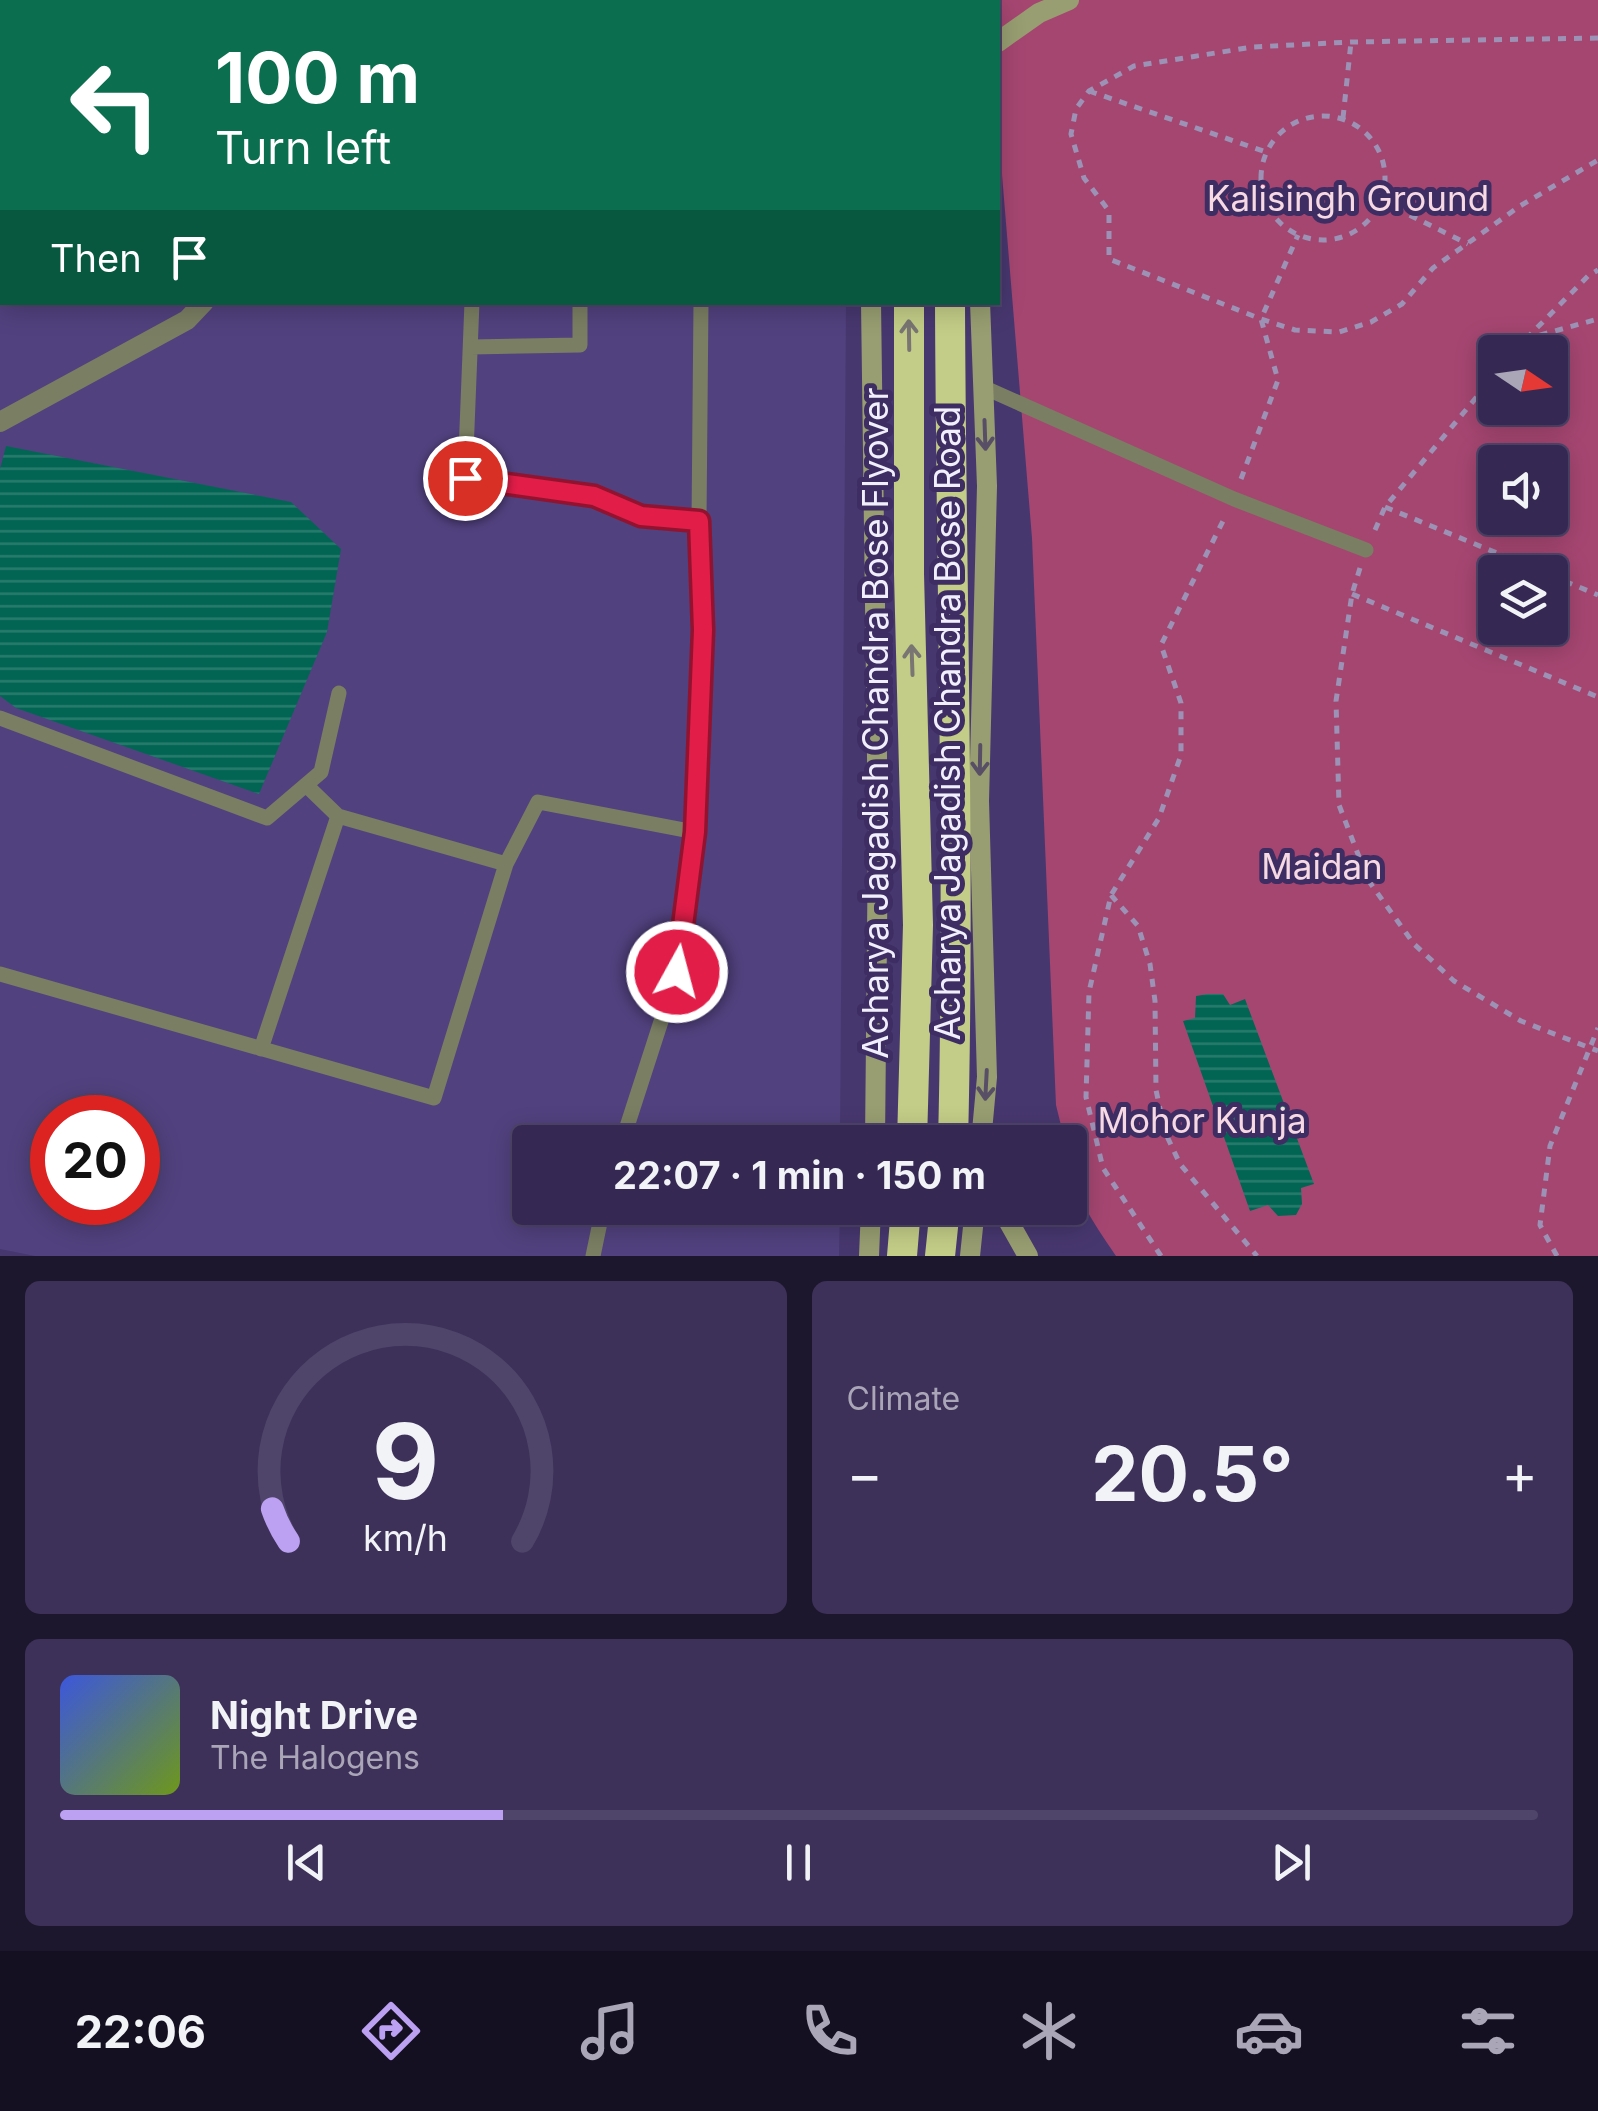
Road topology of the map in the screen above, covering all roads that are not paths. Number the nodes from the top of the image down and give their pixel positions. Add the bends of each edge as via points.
1 (1069, 0) edge
2 (1000, 41) edge
3 (201, 305) edge
4 (472, 305) edge
5 (580, 305) edge
6 (701, 305) edge
7 (871, 305) edge
8 (909, 305) edge
9 (950, 305) edge
10 (980, 305) edge
11 (472, 347) junction
12 (983, 388) junction
13 (0, 422) edge
14 (699, 521) junction
15 (1366, 550) road end
16 (339, 693) dead end
17 (0, 718) edge
18 (306, 784) junction
19 (338, 816) junction
20 (695, 832) junction
21 (506, 864) junction
22 (0, 974) edge
23 (260, 1049) junction
24 (628, 1125) edge
25 (875, 1125) edge
26 (912, 1125) edge
27 (952, 1125) edge
28 (983, 1125) edge
29 (599, 1225) edge
30 (871, 1225) edge
31 (905, 1225) edge
32 (943, 1225) edge
33 (973, 1225) edge
34 (1011, 1225) edge
35 (593, 1256) edge
36 (869, 1256) edge
37 (902, 1256) edge
38 (940, 1256) edge
39 (970, 1256) edge
40 (1028, 1256) edge

1 - 2 main road
3 - 13 street via 186,320
4 - 11 lane
5 - 11 lane via 580,345
6 - 14 lane
7 - 25 main road, Acharya Jagadish Chandra Bose Road
26 -> 8 highway, Acharya Jagadish Chandra Bose Flyover via 918,925
9 - 27 highway via 957,777
10 - 12 main road, Acharya Jagadish Chandra Bose Road
11 - 14 lane via 465,478 594,496 641,516
12 - 15 lane
12 -> 28 main road, Acharya Jagadish Chandra Bose Road via 979,801 988,1077
14 - 20 lane via 703,630
16 - 18 lane via 321,772
17 - 18 lane via 268,818
18 - 19 lane
19 - 21 lane
19 - 23 lane
20 - 21 lane via 538,802
20 - 24 lane via 677,972
21 - 23 lane via 434,1098
22 - 23 lane
29 - 35 lane
30 - 36 main road
31 - 37 highway
32 - 38 highway
33 - 39 main road
34 - 40 main road

